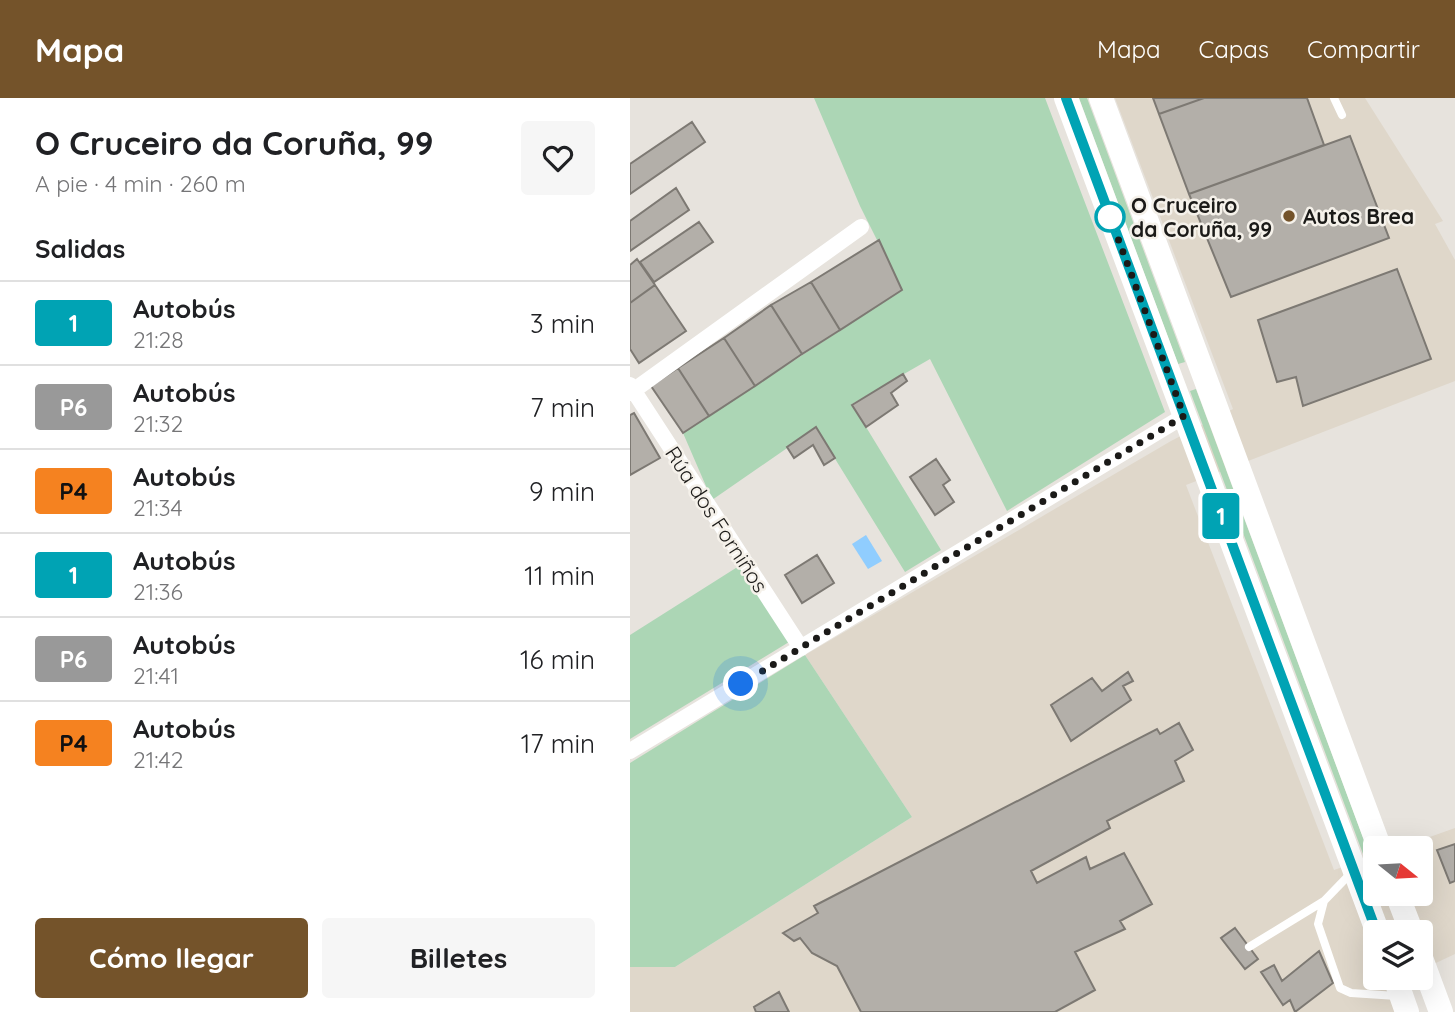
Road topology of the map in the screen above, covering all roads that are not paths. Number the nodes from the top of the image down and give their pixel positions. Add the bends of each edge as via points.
1 (1066, 98) edge
2 (1101, 98) edge
3 (1334, 98) edge
4 (1342, 115) dead end
5 (861, 227) dead end
6 (631, 389) edge
7 (1184, 416) junction
8 (800, 648) junction
9 (630, 751) edge
10 (1375, 836) edge
11 (1354, 870) junction
12 (1324, 901) junction
13 (1373, 920) edge
14 (1249, 947) dead end
15 (1433, 990) edge
16 (1401, 996) edge
17 (1441, 1012) edge

1 - 7 main road
2 - 10 main road
3 - 4 lane
5 - 6 street, Rúa dos Forniños
6 - 8 street, Rúa dos Forniños
7 - 8 street
7 - 11 main road
8 - 9 street
11 - 12 lane
11 - 13 main road
12 - 14 lane
12 - 16 lane via 1318,924 1340,988
15 - 17 main road

